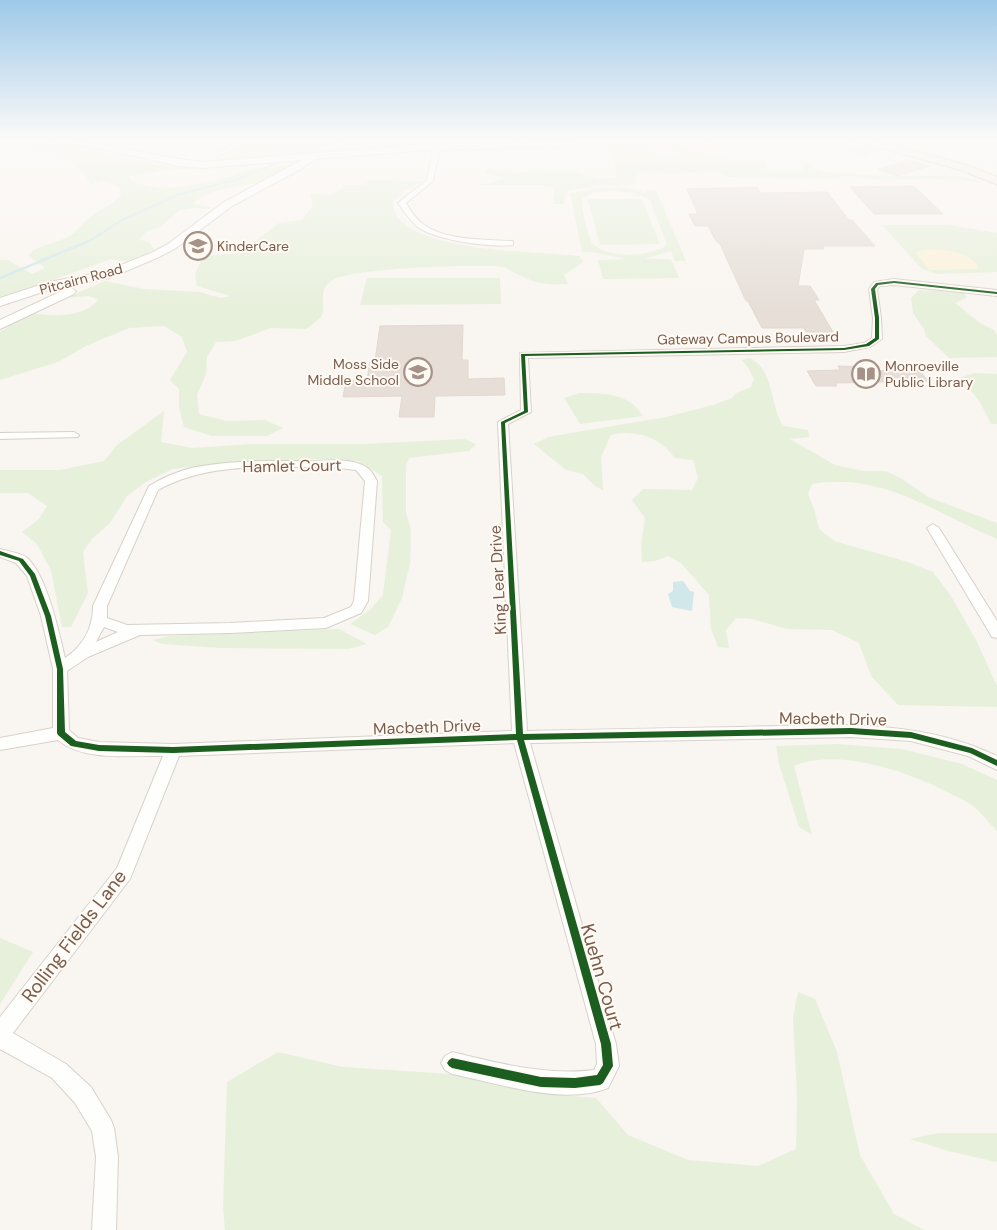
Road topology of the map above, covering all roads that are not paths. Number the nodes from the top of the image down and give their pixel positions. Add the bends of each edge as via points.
1 (243, 196) edge
2 (410, 196) edge
3 (510, 243) dead end
4 (106, 275) junction
5 (997, 293) edge
6 (0, 302) edge
7 (0, 325) edge
8 (503, 422) joint
9 (74, 435) dead end
10 (0, 436) edge
11 (933, 528) dead end
12 (0, 553) edge
13 (100, 621) junction
14 (138, 630) junction
15 (997, 633) edge
16 (83, 653) junction
17 (60, 669) junction
18 (62, 733) junction
19 (520, 737) junction
20 (0, 744) edge
21 (173, 750) junction
22 (997, 763) edge
23 (0, 1035) edge
24 (452, 1063) dead end
25 (104, 1230) edge

1 - 4 main road, Pitcairn Road via 172,246
2 - 3 street via 402,203 422,227 476,241
4 - 6 main road, Pitcairn Road via 54,285
4 - 7 main road
5 - 8 street, Gateway Campus Boulevard via 894,282 877,284 872,289 877,339 867,345 844,349 523,355 526,412
8 - 19 street, King Lear Drive
9 - 10 street
11 - 15 street
12 - 17 street via 21,560 33,575 48,616
13 - 14 street, Hamlet Court via 126,630
13 - 14 street, Hamlet Court via 100,606 153,488 164,480 193,471 236,466 353,465 369,474 361,601 356,610 326,623
13 - 16 street, Hamlet Court
14 - 16 street, Hamlet Court
16 - 17 street, Hamlet Court
17 - 18 street
18 - 20 street
18 - 21 street, Macbeth Drive via 74,744 99,748
19 - 21 street, Macbeth Drive
19 - 22 street, Macbeth Drive via 851,731 911,735 972,751
19 - 24 street, Kuehn Court via 606,1044 608,1066 600,1080 575,1083 541,1082
21 - 23 street, Rolling Fields Lane via 124,873
23 - 25 street via 59,1071 83,1094 103,1128 107,1157

